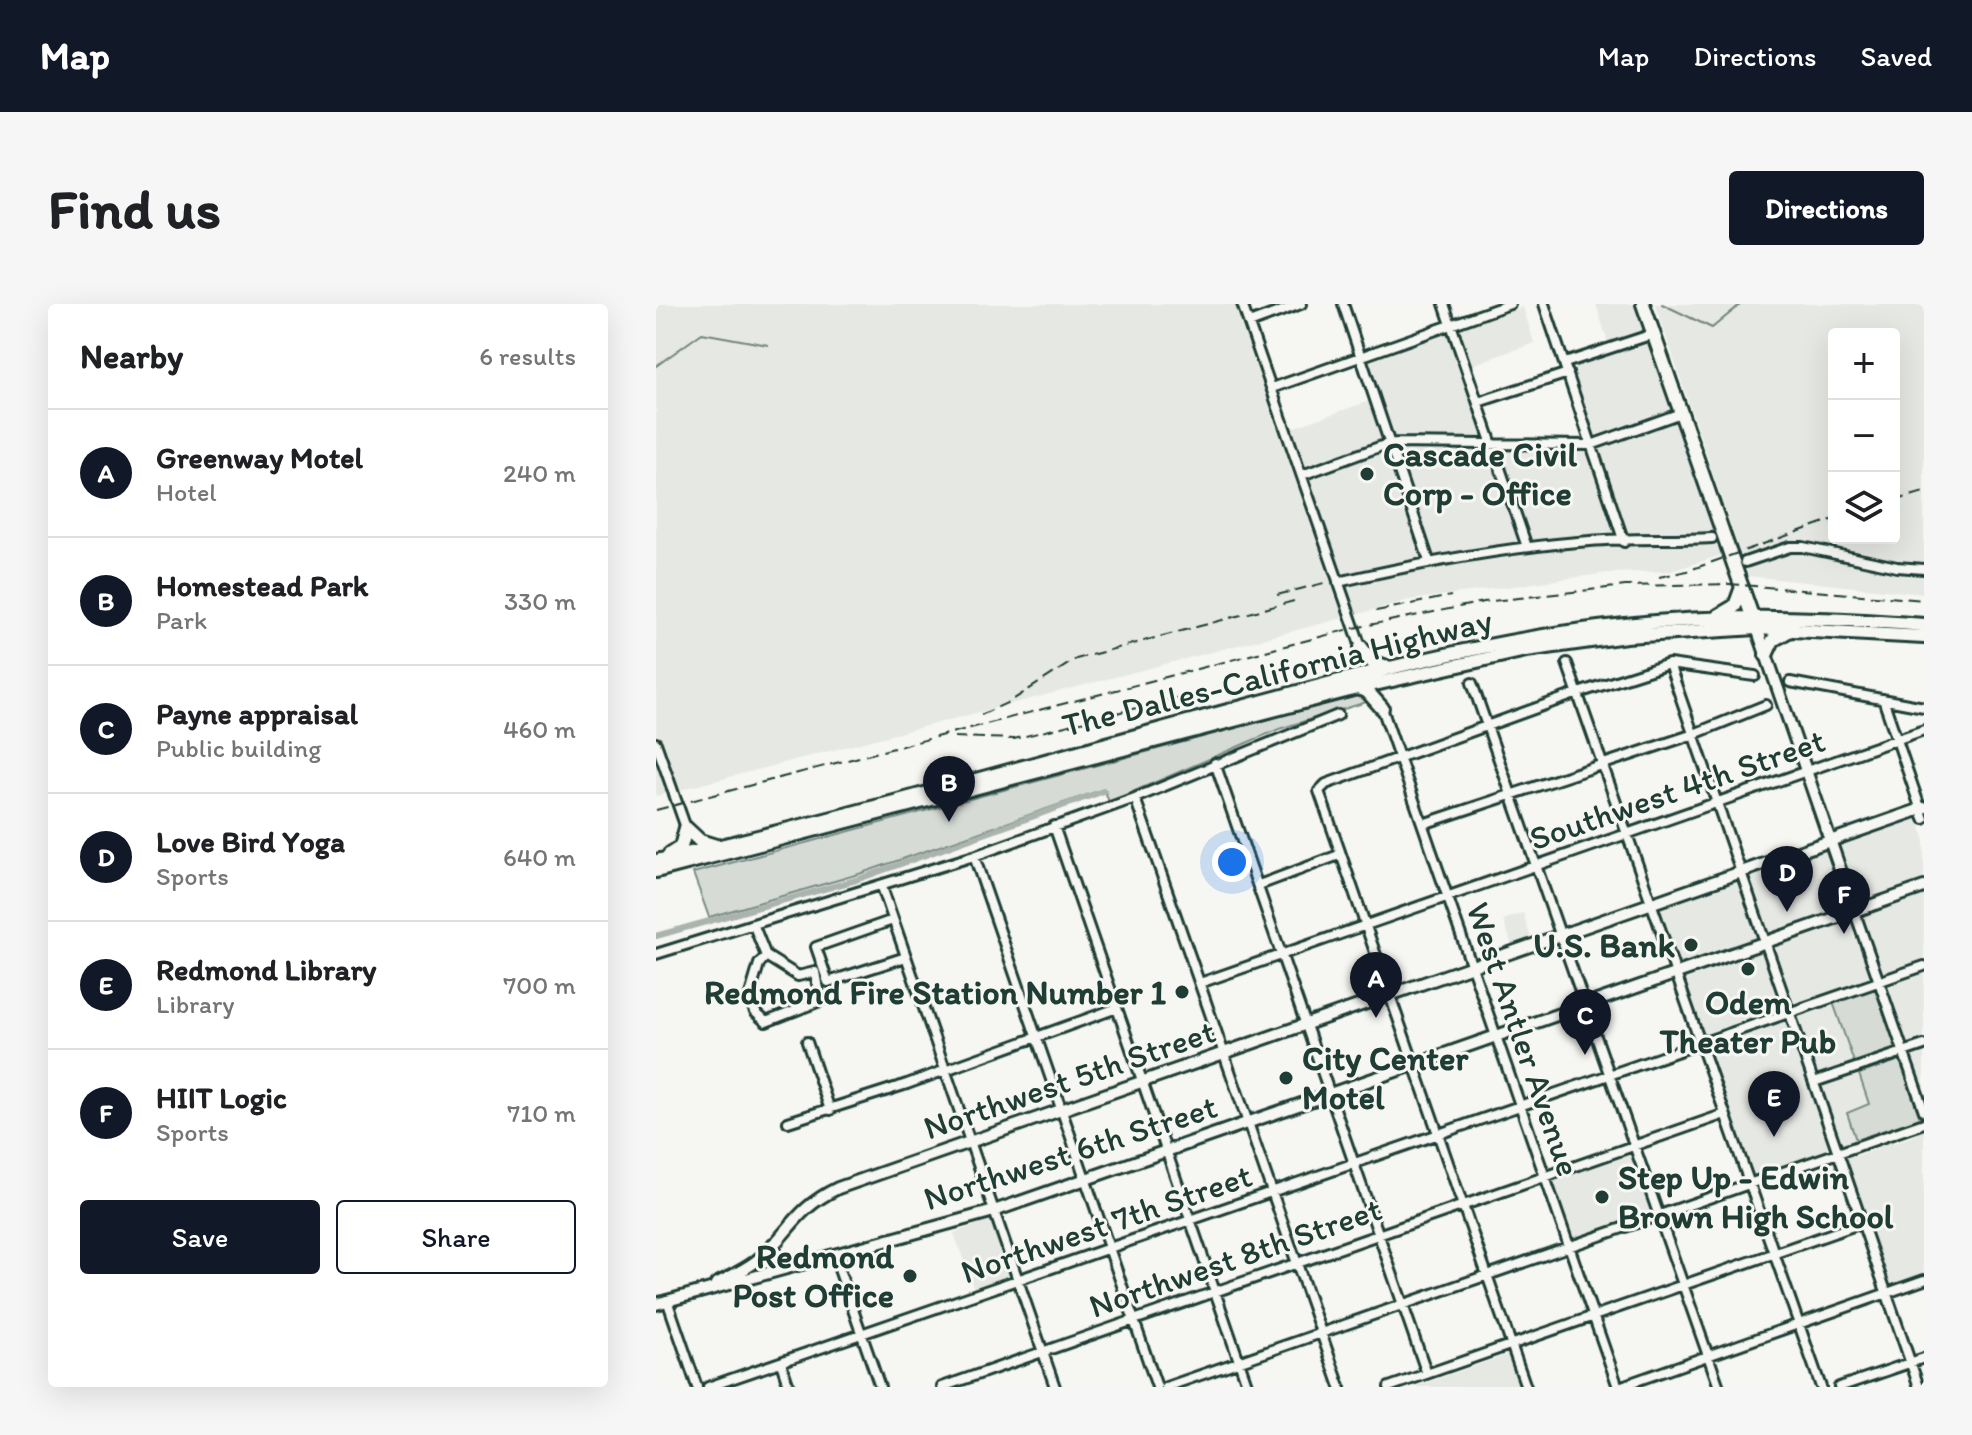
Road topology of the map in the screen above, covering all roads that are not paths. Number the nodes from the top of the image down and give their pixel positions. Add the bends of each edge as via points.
1 (1242, 304) edge
2 (1301, 304) edge
3 (1343, 304) edge
4 (1444, 304) edge
5 (1510, 304) edge
6 (1544, 304) edge
7 (1643, 304) edge
8 (1249, 323) junction
9 (1451, 324) junction
10 (1653, 334) junction
11 (1361, 356) junction
12 (1565, 363) junction
13 (1568, 373) junction
14 (1272, 388) junction
15 (1478, 402) junction
16 (1681, 413) junction
17 (1390, 443) junction
18 (1492, 445) junction
19 (1591, 445) junction
20 (1302, 475) junction
21 (1712, 538) dead end
22 (1624, 542) junction
23 (1527, 547) junction
24 (1429, 561) junction
25 (1745, 562) dead end
26 (1924, 569) edge
27 (1338, 582) junction
28 (1742, 586) junction
29 (1713, 618) junction
30 (1755, 623) junction
31 (1924, 625) edge
32 (1793, 629) junction
33 (1924, 637) edge
34 (1361, 647) junction
35 (1766, 655) junction
36 (1567, 663) dead end
37 (1669, 664) junction
38 (1390, 674) junction
39 (1755, 676) dead end
40 (1790, 682) dead end
41 (1353, 683) junction
42 (1472, 683) dead end
43 (1578, 693) junction
44 (1883, 699) junction
45 (1766, 705) dead end
46 (1924, 707) edge
47 (1382, 708) junction
48 (1338, 715) dead end
49 (1488, 727) junction
50 (1924, 730) edge
51 (1694, 734) junction
52 (1897, 740) junction
53 (656, 743) edge
54 (1399, 758) junction
55 (1215, 763) junction
56 (1603, 764) junction
57 (1807, 772) junction
58 (1512, 796) junction
59 (1135, 798) junction
60 (1718, 803) junction
61 (1923, 812) edge
62 (1423, 824) junction
63 (1054, 826) junction
64 (686, 828) junction
65 (1627, 835) junction
66 (1831, 842) junction
67 (716, 846) junction
68 (1339, 855) junction
69 (974, 856) junction
70 (658, 864) edge
71 (1537, 866) junction
72 (1742, 874) junction
73 (1259, 885) junction
74 (882, 887) junction
75 (1924, 887) edge
76 (1447, 895) junction
77 (1652, 905) junction
78 (1854, 910) junction
79 (893, 920) junction
80 (754, 926) junction
81 (1363, 926) junction
82 (1561, 937) junction
83 (1766, 944) junction
84 (656, 954) edge
85 (1282, 954) junction
86 (766, 956) junction
87 (906, 957) junction
88 (1924, 966) edge
89 (1472, 968) junction
90 (1676, 974) junction
91 (1879, 981) junction
92 (1200, 983) junction
93 (1390, 996) junction
94 (1585, 1007) junction
95 (1117, 1008) junction
96 (1790, 1014) junction
97 (1307, 1026) junction
98 (1036, 1036) junction
99 (1497, 1038) junction
100 (807, 1042) dead end
101 (1701, 1044) junction
102 (1924, 1045) edge
103 (1904, 1052) junction
104 (1225, 1054) junction
105 (1413, 1065) junction
106 (945, 1070) junction
107 (1610, 1076) junction
108 (1143, 1082) junction
109 (1814, 1082) junction
110 (1331, 1093) junction
111 (1521, 1107) junction
112 (830, 1110) junction
113 (1924, 1111) edge
114 (1062, 1112) junction
115 (1725, 1114) junction
116 (788, 1122) dead end
117 (1249, 1122) junction
118 (1924, 1123) edge
119 (1438, 1136) junction
120 (970, 1143) junction
121 (1634, 1146) junction
122 (1167, 1151) junction
123 (1838, 1152) junction
124 (1355, 1164) junction
125 (1544, 1176) junction
126 (1086, 1180) junction
127 (1750, 1183) junction
128 (1273, 1193) junction
129 (1462, 1205) junction
130 (994, 1211) junction
131 (1658, 1215) junction
132 (1191, 1222) junction
133 (1862, 1223) junction
134 (1380, 1234) junction
135 (773, 1244) junction
136 (1568, 1247) junction
137 (1109, 1250) junction
138 (1774, 1254) junction
139 (834, 1255) junction
140 (1297, 1263) junction
141 (796, 1267) junction
142 (1486, 1276) junction
143 (1924, 1280) edge
144 (1018, 1281) junction
145 (1683, 1285) junction
146 (711, 1286) junction
147 (1216, 1293) junction
148 (1886, 1293) junction
149 (662, 1302) edge
150 (1403, 1304) junction
151 (1592, 1316) junction
152 (1134, 1321) junction
153 (1799, 1324) junction
154 (1322, 1332) junction
155 (862, 1334) junction
156 (1511, 1345) junction
157 (1043, 1352) junction
158 (1708, 1357) junction
159 (1924, 1358) edge
160 (1240, 1361) junction
161 (781, 1363) junction
162 (1910, 1363) junction
163 (1427, 1374) junction
164 (697, 1387) edge
165 (708, 1387) edge
166 (789, 1387) edge
167 (880, 1387) edge
168 (942, 1387) edge
169 (1055, 1387) edge
170 (1157, 1387) edge
171 (1166, 1387) edge
172 (1248, 1387) edge
173 (1340, 1387) edge
174 (1389, 1387) edge
175 (1526, 1387) edge
176 (1618, 1387) edge
177 (1719, 1387) edge
178 (1821, 1387) edge
179 (1839, 1387) edge
180 (1919, 1387) edge

1 - 8 street
2 - 8 street
3 - 11 street
4 - 9 street
5 - 9 street
6 - 12 street
7 - 10 highway
8 - 14 street
9 - 11 street
9 - 15 street
10 - 12 street
10 - 16 highway
11 - 14 street
11 - 17 street
12 - 13 street
13 - 15 street
13 - 19 street
14 - 20 street
15 - 18 street
16 - 19 street
16 - 28 highway
17 - 18 street
17 - 20 street
17 - 24 street
18 - 19 street
18 - 23 street
19 - 22 street
20 - 27 street
21 - 22 street
22 - 23 street
23 - 24 street
24 - 27 street
25 - 26 street via 1803,547
27 - 34 street
28 - 29 highway via 1735,606
28 - 30 highway
29 - 30 highway, The Dalles-California Highway
29 - 38 highway, The Dalles-California Highway via 1578,630
30 - 31 highway, The Dalles-California Highway
30 - 32 highway, The Dalles-California Highway
30 - 35 main road
30 - 38 highway, The Dalles-California Highway via 1580,642
32 - 33 highway, The Dalles-California Highway
32 - 35 highway via 1773,640
34 - 38 highway
34 - 41 highway
35 - 57 main road
36 - 43 street
37 - 39 street
37 - 43 street
37 - 51 street
38 - 41 highway, The Dalles-California Highway
38 - 47 highway via 1381,693
40 - 44 street
41 - 47 highway
41 - 67 highway, The Dalles-California Highway
41 - 70 highway, The Dalles-California Highway
42 - 49 street
43 - 49 street
43 - 56 street
44 - 46 street
44 - 52 street
45 - 51 street
47 - 54 street, West Antler Avenue
48 - 55 street
49 - 54 street
49 - 58 street
50 - 52 street, Southwest 4th Street
51 - 56 street
51 - 60 street
52 - 57 street, Southwest 4th Street
52 - 61 street
53 - 64 street
54 - 62 street, West Antler Avenue
54 - 68 street via 1319,791
55 - 59 street
55 - 73 street
56 - 58 street
56 - 65 street
57 - 60 street, Southwest 4th Street
57 - 66 main road
58 - 62 street
58 - 71 street
59 - 63 street
59 - 92 street
60 - 65 street, Southwest 4th Street
60 - 72 street
61 - 66 main road, Northwest 5th Street
62 - 76 street, West Antler Avenue
63 - 69 street
63 - 95 street
64 - 67 highway
64 - 70 highway via 681,847
65 - 71 street, Southwest 4th Street
65 - 77 street
66 - 72 main road, Northwest 5th Street
66 - 78 main road
67 - 70 highway, The Dalles-California Highway
68 - 73 street
68 - 81 street
69 - 74 street
69 - 98 street
71 - 76 street, Southwest 4th Street
71 - 82 street
72 - 77 main road, Northwest 5th Street
72 - 83 street
73 - 85 street
74 - 79 street
74 - 80 street
75 - 78 main road, Northwest 6th Street
76 - 81 street, Southwest 4th Street
76 - 89 street, West Antler Avenue
77 - 82 main road, Northwest 5th Street
77 - 90 street
78 - 83 main road, Northwest 6th Street
78 - 91 street
79 - 87 street
79 - 87 street via 816,947 828,982
80 - 84 street
80 - 86 street
81 - 85 street, Southwest 4th Street
81 - 93 street
82 - 89 main road, Northwest 5th Street
82 - 94 street
83 - 90 main road, Northwest 6th Street
83 - 96 street
85 - 92 street, Southwest 4th Street
85 - 97 street
86 - 86 street via 749,998 761,1020 820,1001 815,972 798,976
87 - 106 street
88 - 91 street, Northwest 7th Street
89 - 93 main road, Northwest 5th Street
89 - 99 street, West Antler Avenue
90 - 94 main road, Northwest 6th Street
90 - 101 street
91 - 96 street, Northwest 7th Street
91 - 103 street
92 - 104 street
93 - 97 main road, Northwest 5th Street
93 - 105 street
94 - 99 main road, Northwest 6th Street
94 - 107 street
95 - 98 street
95 - 108 street
96 - 101 street, Northwest 7th Street
96 - 109 street
97 - 104 main road, Northwest 5th Street
97 - 110 street
98 - 106 street
98 - 114 street
99 - 105 main road, Northwest 6th Street
99 - 111 street, West Antler Avenue
100 - 112 street
101 - 107 street, Northwest 7th Street
101 - 115 street
102 - 103 street
103 - 109 street
103 - 113 street
104 - 108 main road, Northwest 5th Street
104 - 117 street
105 - 110 main road, Northwest 6th Street
105 - 119 street
106 - 112 street
106 - 120 street
107 - 111 street, Northwest 7th Street
107 - 121 street
108 - 114 main road, Northwest 5th Street
108 - 122 street
109 - 123 street
110 - 117 main road, Northwest 6th Street
110 - 124 street
111 - 119 street, Northwest 7th Street
111 - 125 street, West Antler Avenue
112 - 116 street
114 - 120 main road, Northwest 5th Street
114 - 126 street
115 - 121 street, Northwest 8th Street
115 - 127 street
117 - 122 main road, Northwest 6th Street
117 - 128 street
118 - 123 street
119 - 124 street, Northwest 7th Street
119 - 129 street
120 - 130 street
120 - 135 main road, Northwest 5th Street via 815,1199
121 - 125 street, Northwest 8th Street
121 - 131 street
122 - 126 main road, Northwest 6th Street
122 - 132 street
123 - 127 street
123 - 133 street
124 - 128 street, Northwest 7th Street
124 - 134 street
125 - 129 street, Northwest 8th Street
125 - 136 street, West Antler Avenue
126 - 130 main road, Northwest 6th Street
126 - 137 street
127 - 131 street
127 - 138 street
128 - 132 street, Northwest 7th Street
128 - 140 street
129 - 134 street, Northwest 8th Street
129 - 142 street
130 - 139 main road, Northwest 6th Street
130 - 144 street
131 - 136 street
131 - 145 street
132 - 137 street, Northwest 7th Street
132 - 147 street
133 - 138 street
133 - 148 street
134 - 140 street, Northwest 8th Street
134 - 150 street
135 - 141 main road via 779,1264
135 - 146 main road, Northwest 5th Street via 755,1262
136 - 142 street
136 - 151 street, West Antler Avenue
137 - 144 street, Northwest 7th Street
137 - 152 street
138 - 145 street
138 - 153 street
139 - 141 main road, Northwest 6th Street
139 - 155 street
140 - 147 street, Northwest 8th Street
140 - 154 street
141 - 146 main road, Northwest 6th Street
142 - 150 street
142 - 156 street
143 - 148 street
144 - 155 street, Northwest 7th Street
144 - 157 street
145 - 151 street
145 - 158 street
146 - 149 main road, Northwest 6th Street
147 - 152 street, Northwest 8th Street
147 - 160 street
148 - 153 street
148 - 162 street
149 - 164 street
150 - 154 street
150 - 163 street
151 - 156 street
151 - 176 street, West Antler Avenue
152 - 157 street, Northwest 8th Street
152 - 170 street
153 - 158 street
153 - 178 street
154 - 160 street
154 - 173 street
155 - 161 street, Northwest 7th Street
155 - 167 street
156 - 163 street
156 - 175 street
157 - 168 street, Northwest 8th Street
157 - 169 street
158 - 176 street
158 - 177 street
159 - 162 street
160 - 171 street
160 - 172 street
161 - 165 street, Northwest 7th Street
161 - 166 street
162 - 179 street
162 - 180 street
163 - 174 street

